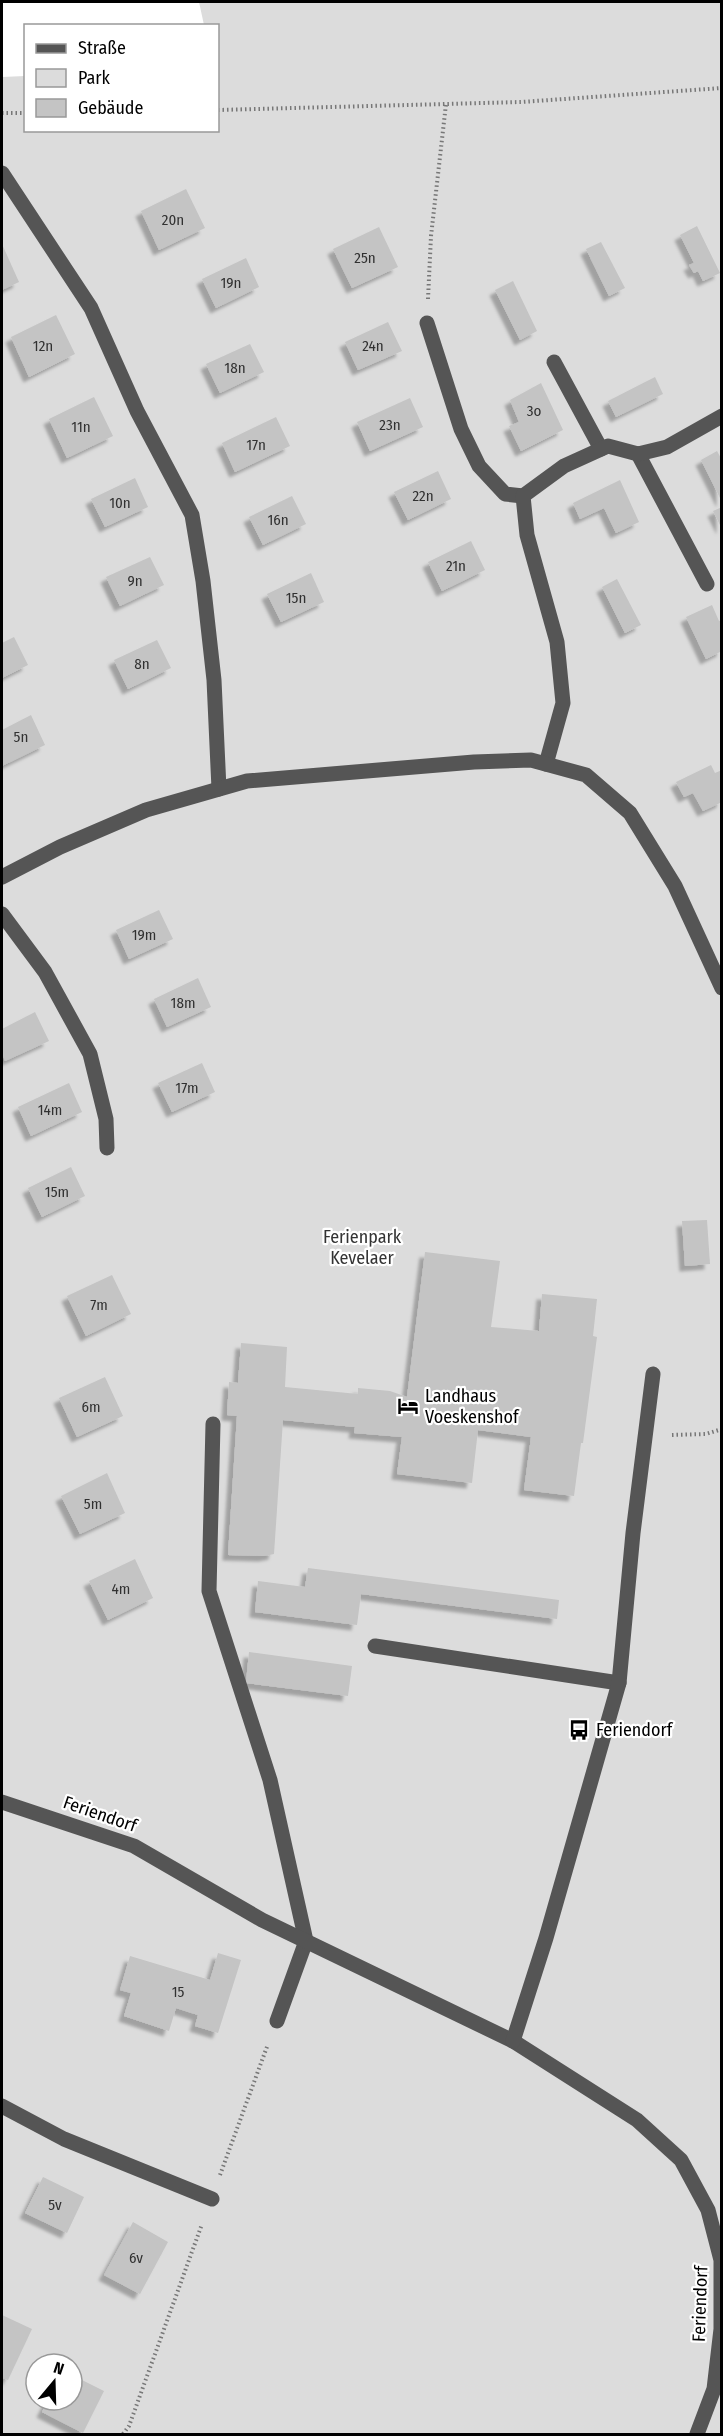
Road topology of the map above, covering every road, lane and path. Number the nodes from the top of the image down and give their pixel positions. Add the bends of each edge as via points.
1 (722, 88) edge
2 (446, 104) junction
3 (219, 110) edge
4 (2, 113) edge
5 (24, 113) edge
6 (2, 173) edge
7 (427, 323) joint
8 (554, 362) dead end
9 (722, 416) edge
10 (601, 449) junction
11 (638, 454) junction
12 (524, 496) junction
13 (707, 584) dead end
14 (546, 764) junction
15 (219, 789) junction
16 (2, 877) edge
17 (2, 914) edge
18 (722, 988) edge
19 (107, 1148) dead end
20 (653, 1374) dead end
21 (213, 1424) dead end
22 (722, 1429) edge
23 (645, 1436) junction
24 (375, 1646) dead end
25 (619, 1683) junction
26 (2, 1802) edge
27 (306, 1941) junction
28 (277, 2021) joint
29 (513, 2041) junction
30 (2, 2106) edge
31 (212, 2199) junction
32 (123, 2434) edge
33 (697, 2434) edge

1 - 2 path
2 - 3 path
2 - 7 path via 431,236
4 - 5 path
6 - 15 lane via 91,308 137,411 192,515 214,680
7 - 12 lane via 461,429 479,466 505,495
8 - 10 lane
9 - 11 lane via 667,447
10 - 11 lane via 609,446
10 - 12 lane via 564,466
11 - 13 lane
12 - 14 lane via 526,535 557,642 563,703
14 - 15 lane via 531,760 474,762 247,781
14 - 18 lane via 586,776 630,813 675,886
15 - 16 lane via 146,810
17 - 19 lane via 45,972 90,1054 106,1119
20 - 23 lane
21 - 27 lane via 209,1591 270,1780
22 - 23 path via 706,1434
23 - 25 lane
24 - 25 lane
25 - 29 lane
26 - 27 lane, Feriendorf via 134,1846
27 - 28 lane
27 - 29 lane, Feriendorf
28 - 31 path
29 - 33 lane, Feriendorf via 637,2120 681,2160 708,2210 722,2260 720,2329 714,2389
30 - 31 lane via 64,2139
31 - 32 path

